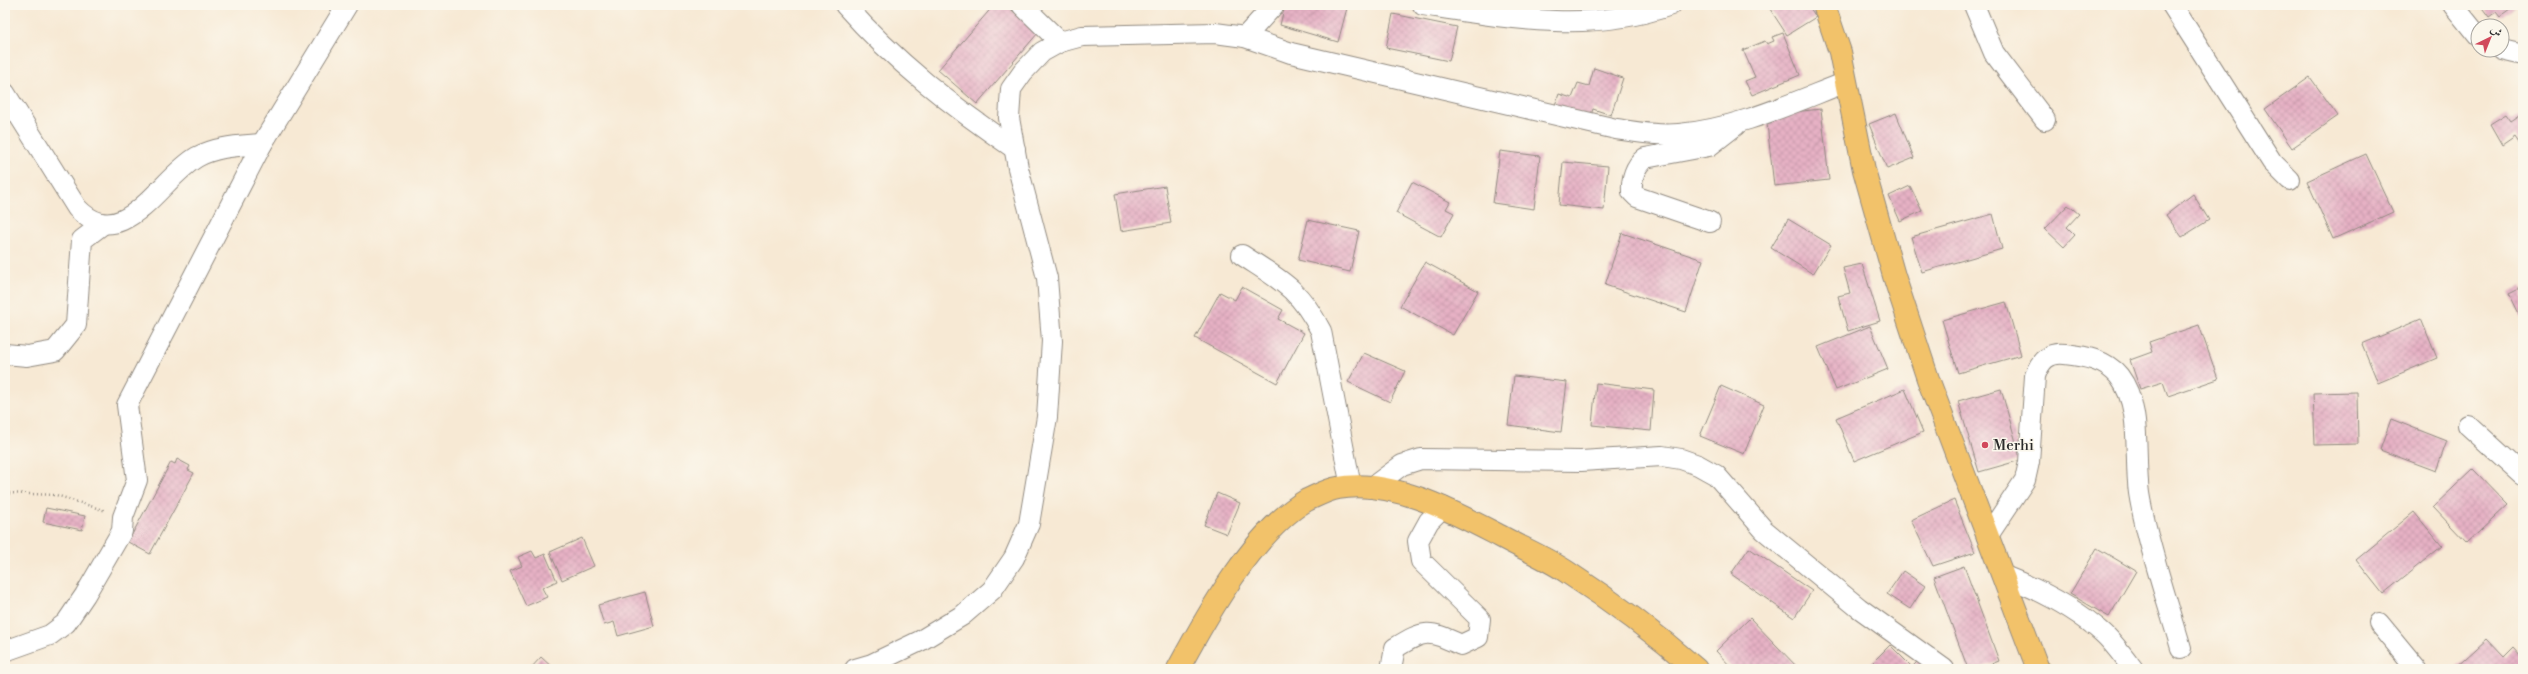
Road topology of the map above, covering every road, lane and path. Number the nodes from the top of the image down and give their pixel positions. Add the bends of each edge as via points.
1 (347, 5) edge
2 (845, 5) edge
3 (1022, 5) edge
4 (1274, 5) edge
5 (1423, 5) edge
6 (1672, 5) edge
7 (1824, 5) edge
8 (1974, 5) edge
9 (2172, 5) edge
10 (2453, 5) edge
11 (2470, 26) edge
12 (1245, 37) junction
13 (1060, 42) junction
14 (2510, 52) edge
15 (2523, 55) edge
16 (1844, 83) junction
17 (5, 93) edge
18 (1745, 120) junction
19 (2045, 120) dead end
20 (262, 144) junction
21 (1015, 149) junction
22 (2290, 180) dead end
23 (1710, 222) dead end
24 (103, 224) junction
25 (1242, 255) dead end
26 (5, 354) edge
27 (2468, 425) dead end
28 (2523, 475) edge
29 (1361, 488) junction
30 (5, 493) edge
31 (1443, 506) junction
32 (123, 516) junction
33 (1987, 537) junction
34 (2002, 575) junction
35 (2379, 623) dead end
36 (2181, 648) dead end
37 (5, 651) edge
38 (855, 669) edge
39 (1178, 669) edge
40 (1391, 669) edge
41 (1696, 669) edge
42 (1944, 669) edge
43 (2038, 669) edge
44 (2133, 669) edge
45 (2417, 669) edge

1 - 20 street
2 - 21 street via 870,33 917,76 964,114
3 - 13 street
4 - 12 street
5 - 6 street via 1552,22 1630,18
7 - 16 main road via 1840,52
8 - 19 street via 1994,53
9 - 22 street via 2272,162
10 - 11 street
12 - 13 street via 1215,34 1127,34 1082,36
12 - 18 street via 1290,53 1645,134 1679,134
13 - 21 street via 1042,52 1011,89 1009,118
14 - 15 street
16 - 18 street
16 - 33 main road via 1864,170 1894,276 1928,379
17 - 24 street via 77,208 93,221
18 - 23 street via 1709,146 1645,158 1638,163 1632,192 1637,197
20 - 24 street via 219,149 196,158 132,215 114,224
20 - 32 street via 127,405 137,480
21 - 38 street via 1047,278 1051,310 1052,342 1047,417 1029,524 1014,558 992,590 963,615 920,641 872,664
24 - 26 street via 82,240 76,325 55,351 27,356
25 - 29 street via 1293,289 1310,308 1321,331
27 - 28 street
29 - 31 main road via 1408,494
29 - 39 main road via 1338,488 1307,500 1280,521 1234,577
29 - 42 street via 1402,465 1421,459 1581,461 1662,456 1680,459 1716,475 1764,530 1858,608
30 - 32 path via 56,495
31 - 40 street via 1429,521 1418,541 1421,561 1480,619 1478,637 1461,645 1436,633 1419,634 1395,648
31 - 41 main road via 1566,571 1657,635
32 - 37 street via 122,531 66,623 50,635
33 - 34 main road
33 - 36 street via 2025,480 2038,366 2044,358 2056,353 2085,356 2105,364 2118,375 2127,390 2134,417 2138,484 2144,515
34 - 43 main road
34 - 44 street via 2038,589 2075,612 2104,634
35 - 45 street

